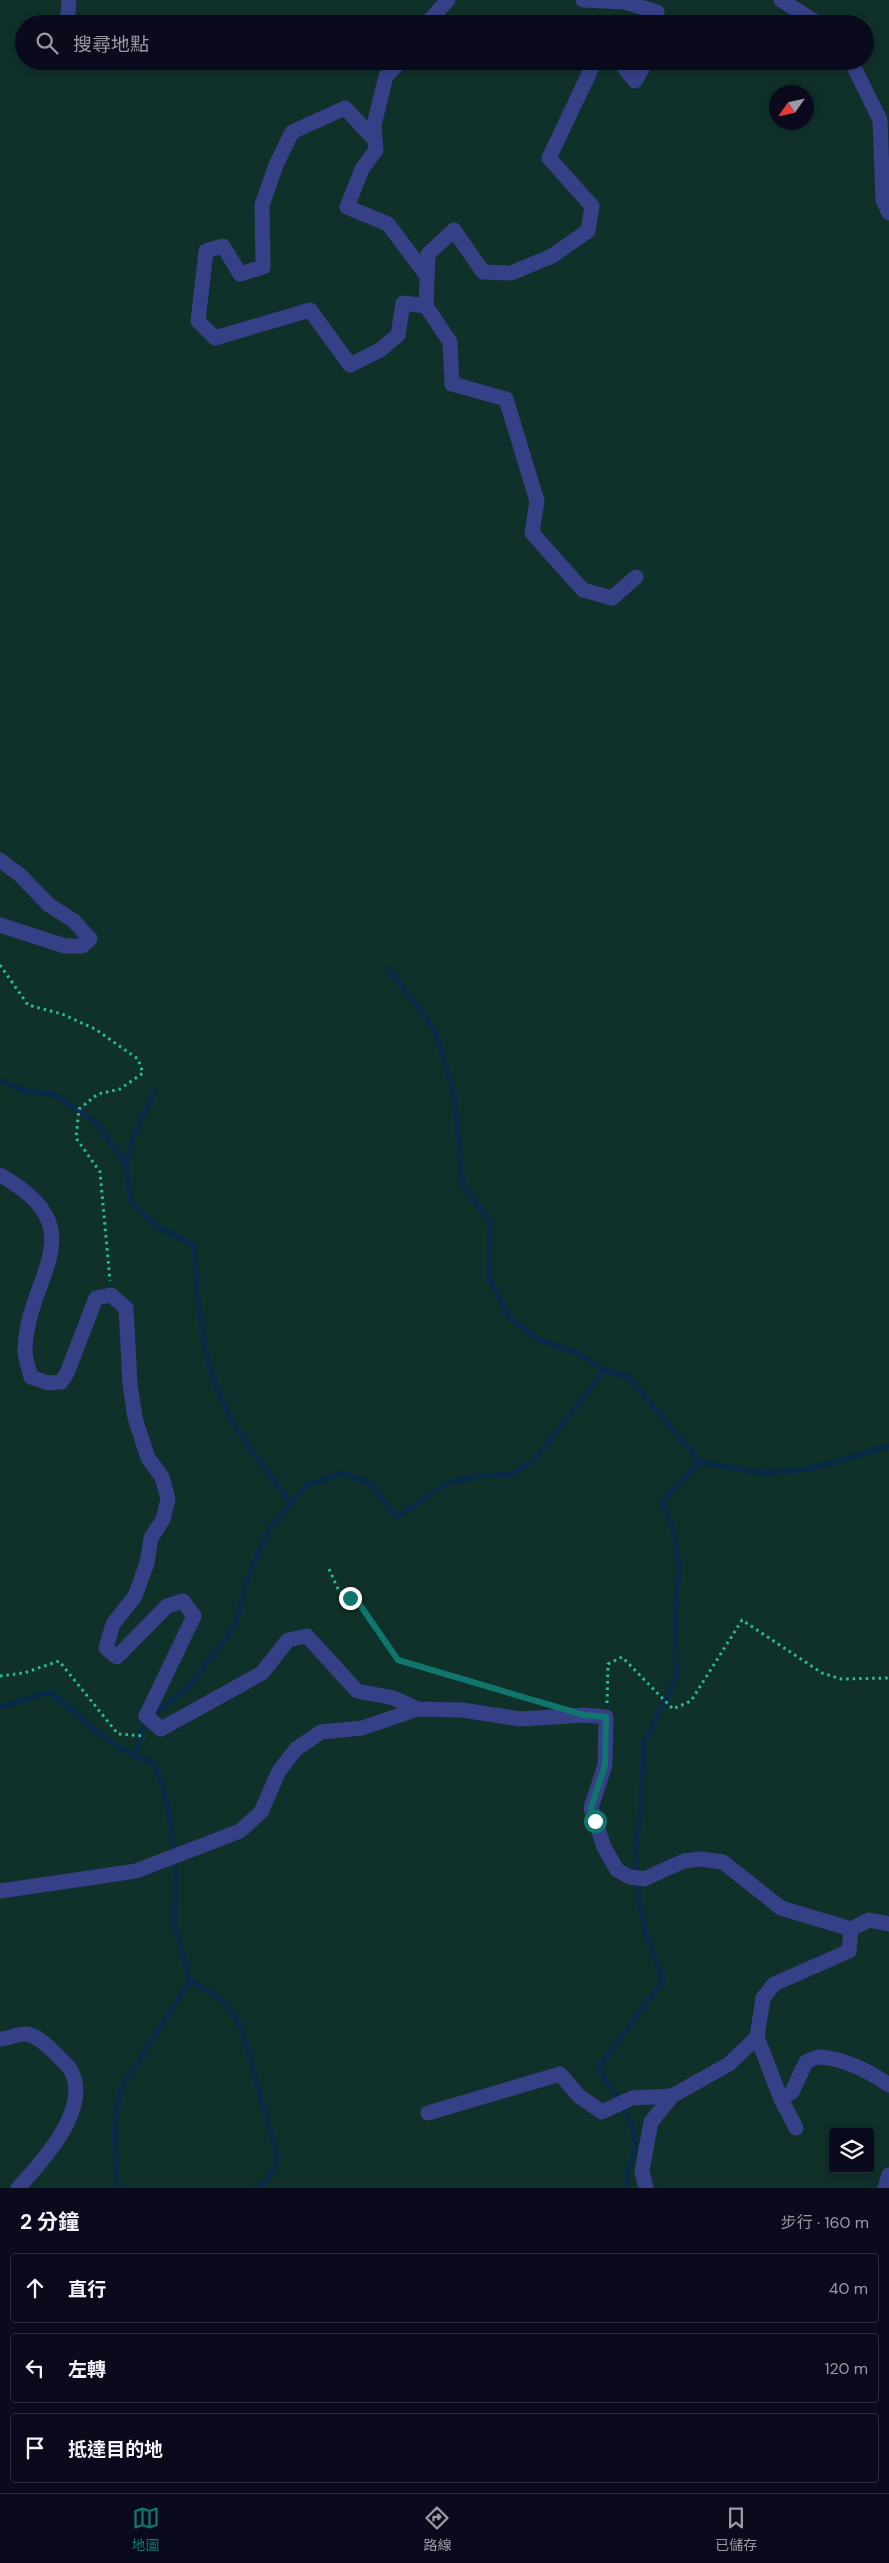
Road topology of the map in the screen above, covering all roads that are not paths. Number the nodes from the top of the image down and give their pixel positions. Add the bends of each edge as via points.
1 (69, 0) edge
2 (448, 0) edge
3 (583, 0) edge
4 (781, 0) edge
5 (68, 15) edge
6 (434, 15) edge
7 (656, 15) edge
8 (805, 15) edge
9 (392, 70) edge
10 (591, 70) edge
11 (626, 70) edge
12 (642, 70) edge
13 (855, 70) edge
14 (375, 140) junction
15 (889, 213) edge
16 (427, 276) junction
17 (426, 306) junction
18 (636, 577) dead end
19 (0, 860) edge
20 (0, 925) edge
21 (0, 1175) edge
22 (418, 1710) junction
23 (0, 1891) edge
24 (889, 1924) edge
25 (851, 1928) junction
26 (757, 2037) junction
27 (0, 2039) edge
28 (889, 2085) edge
29 (672, 2096) junction
30 (781, 2099) junction
31 (428, 2113) dead end
32 (796, 2128) dead end
33 (889, 2175) edge
34 (18, 2188) edge
35 (646, 2188) edge
36 (885, 2188) edge

1 - 5 lane
2 - 6 lane
3 - 7 lane via 625,2 657,12
4 - 8 lane
9 - 14 lane via 386,76 374,125
10 - 16 lane via 548,158 592,206 588,231 552,256 511,273 484,272 454,230 428,254
11 - 12 lane via 635,81
13 - 15 lane via 880,120 883,200
14 - 16 lane via 376,150 362,169 347,207 388,224
14 - 17 lane via 345,108 292,132 262,205 263,267 240,274 223,246 206,251 198,321 215,338 310,310 350,365 380,350 398,335 403,303
16 - 17 lane
17 - 18 lane via 450,342 452,384 506,399 537,501 532,533 583,590 612,598
19 - 20 lane via 49,905 74,921 90,939 82,946 65,946
21 - 22 lane via 30,1194 49,1222 53,1244 25,1352 31,1377 48,1383 61,1382 96,1298 111,1294 126,1308 135,1418 148,1458 162,1477 168,1499 163,1519 151,1538 147,1563 135,1596 113,1624 106,1648 117,1657 167,1606 183,1601 194,1616 146,1716 162,1729 262,1673 288,1640 307,1636 357,1691 394,1698
22 - 23 lane via 362,1728 321,1732 296,1749 279,1771 262,1812 240,1831 136,1871
22 - 25 lane via 462,1710 520,1719 584,1715 606,1717 605,1765 591,1808 604,1847 618,1870 630,1877 644,1879 684,1861 723,1862 781,1908
24 - 25 lane via 869,1920
25 - 26 lane via 848,1951 774,1984 763,1998
26 - 29 lane via 729,2064
26 - 30 lane
27 - 34 lane via 26,2034 48,2045 70,2070 76,2090 74,2109 64,2128 40,2164
28 - 30 lane via 875,2075 819,2057 806,2062 792,2092
29 - 31 lane via 632,2098 602,2112 579,2096 560,2074
29 - 35 lane via 651,2122 642,2171
30 - 32 lane
33 - 36 lane

